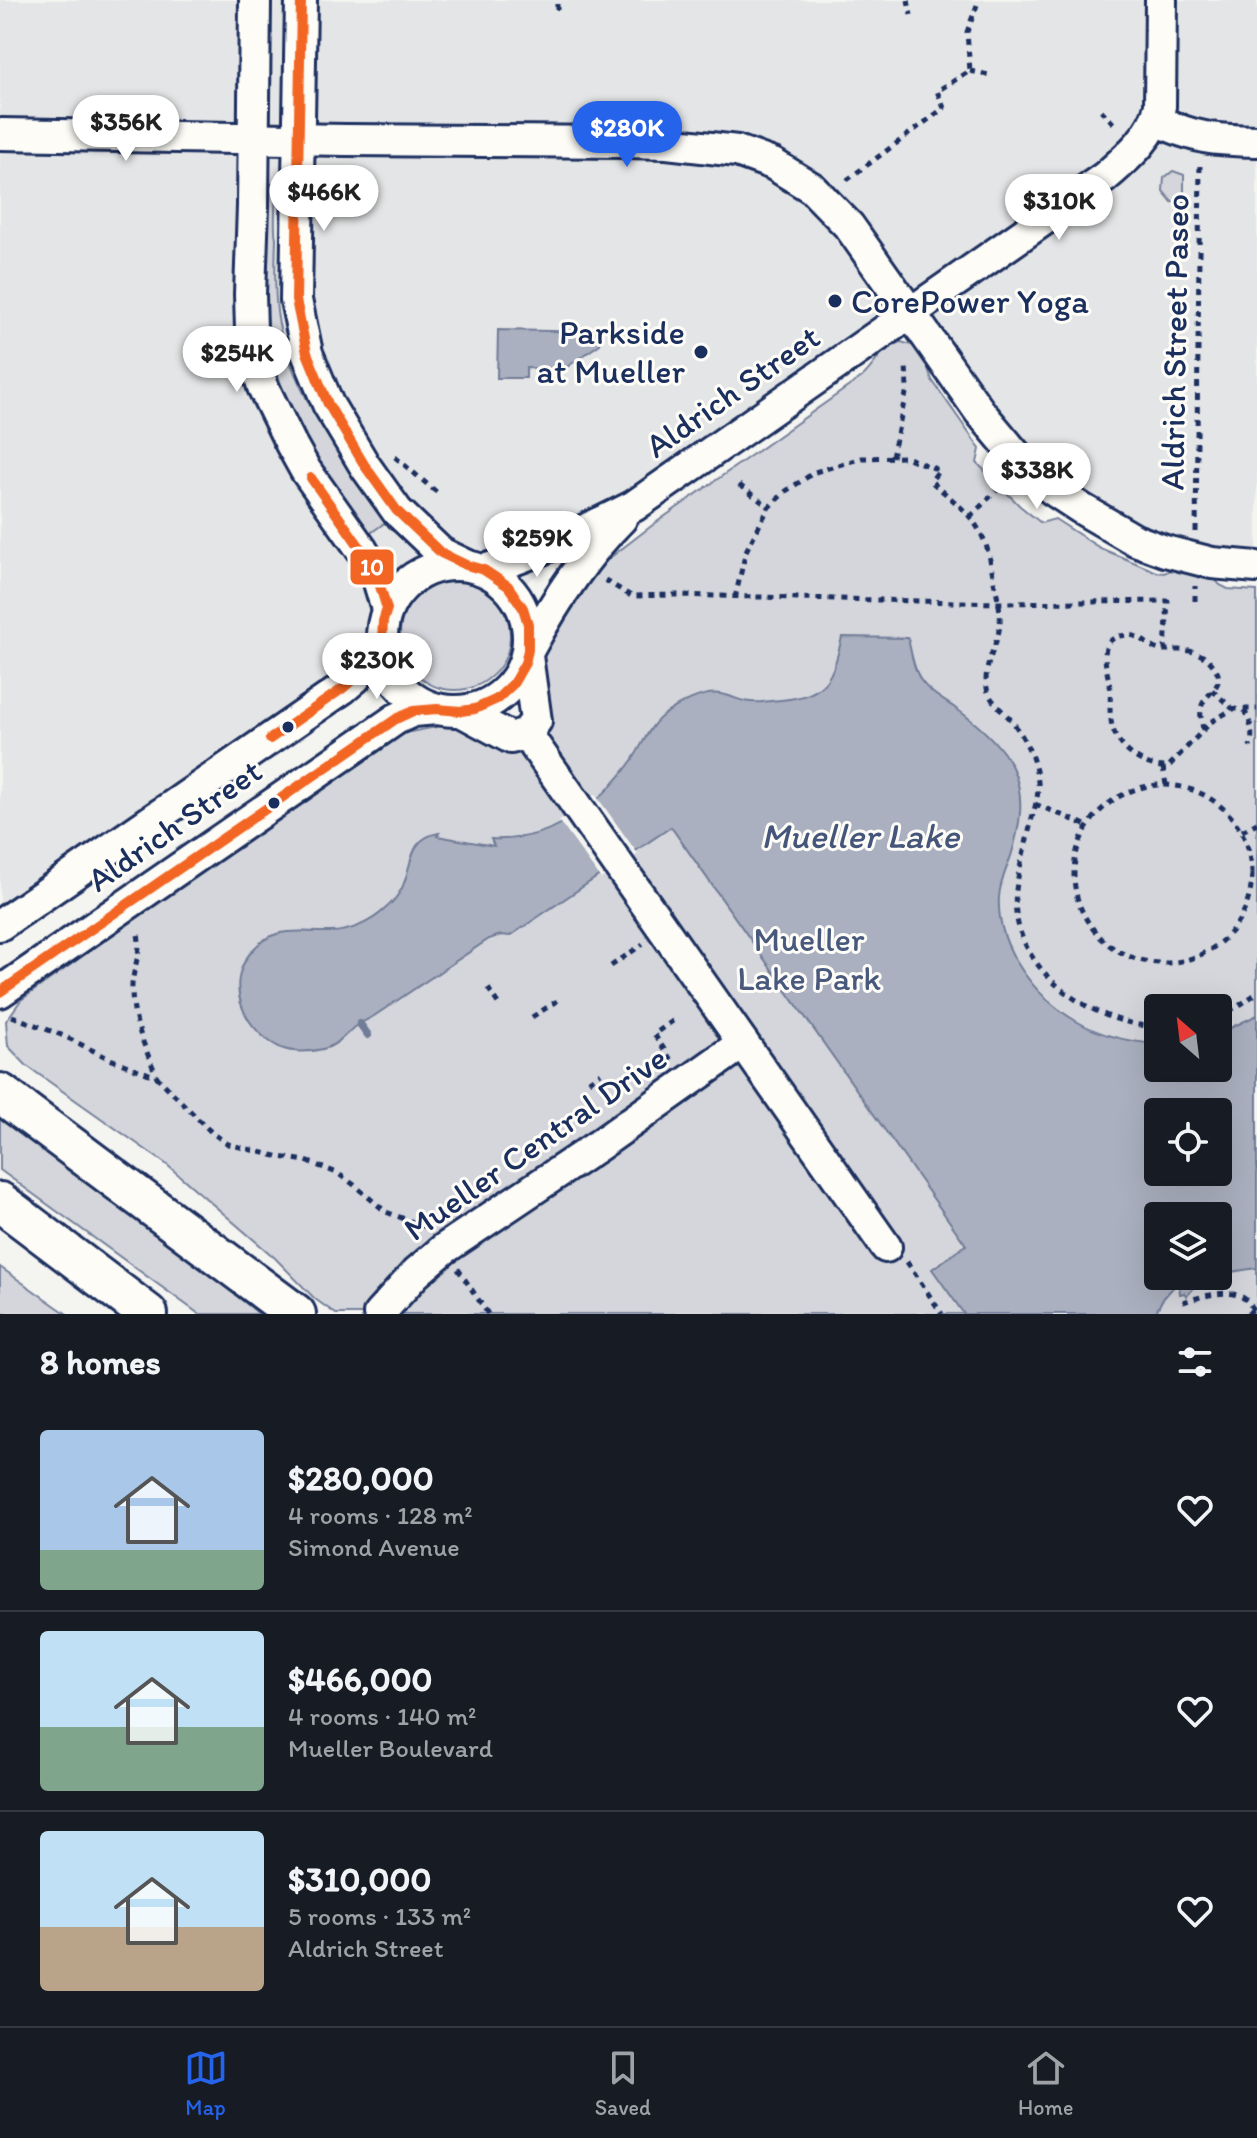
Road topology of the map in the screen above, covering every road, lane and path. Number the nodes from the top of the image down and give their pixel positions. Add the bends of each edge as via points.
1 (255, 0) edge
2 (301, 0) edge
3 (557, 0) edge
4 (908, 0) edge
5 (1161, 0) edge
6 (977, 5) dead end
7 (557, 10) dead end
8 (911, 15) dead end
9 (970, 71) junction
10 (989, 75) dead end
11 (1101, 110) dead end
12 (1157, 120) junction
13 (1114, 124) dead end
14 (0, 134) edge
15 (252, 138) junction
16 (300, 139) junction
17 (1257, 141) edge
18 (1200, 153) dead end
19 (847, 180) dead end
20 (911, 313) junction
21 (906, 363) dead end
22 (391, 454) dead end
23 (892, 457) junction
24 (739, 485) dead end
25 (998, 489) dead end
26 (440, 495) dead end
27 (634, 506) junction
28 (769, 507) junction
29 (970, 517) junction
30 (1196, 533) dead end
31 (475, 567) junction
32 (1257, 567) edge
33 (605, 580) dead end
34 (735, 598) junction
35 (999, 603) junction
36 (387, 609) junction
37 (382, 641) junction
38 (1165, 650) junction
39 (528, 653) junction
40 (1212, 690) junction
41 (1233, 709) junction
42 (1243, 709) junction
43 (1257, 709) edge
44 (449, 710) junction
45 (1203, 730) junction
46 (526, 733) junction
47 (1250, 747) dead end
48 (1163, 767) junction
49 (1166, 785) junction
50 (1035, 804) junction
51 (1257, 823) edge
52 (1088, 826) junction
53 (1242, 831) junction
54 (0, 925) edge
55 (138, 935) dead end
56 (644, 944) dead end
57 (611, 966) dead end
58 (488, 988) dead end
59 (1257, 993) edge
60 (557, 1001) dead end
61 (4, 1003) edge
62 (501, 1008) dead end
63 (1232, 1009) edge
64 (532, 1017) dead end
65 (677, 1018) dead end
66 (1144, 1025) edge
67 (743, 1043) junction
68 (672, 1061) dead end
69 (601, 1073) dead end
70 (157, 1077) junction
71 (589, 1081) dead end
72 (0, 1093) edge
73 (0, 1202) edge
74 (434, 1236) dead end
75 (893, 1250) joint
76 (453, 1262) dead end
77 (1183, 1302) dead end
78 (1253, 1310) edge
79 (148, 1314) edge
80 (296, 1314) edge
81 (379, 1314) edge
82 (488, 1314) edge
83 (942, 1314) edge

1 - 15 street
2 - 16 street
3 - 7 path
4 - 8 path
5 - 12 street
6 - 9 path via 967,32
9 - 10 path
9 - 19 path via 937,91 944,108
11 - 13 path
12 - 17 street via 1200,137
12 - 20 street, Aldrich Street via 1105,177
14 - 15 street
15 - 16 street
15 - 36 street via 251,330 263,387 306,471 377,576
16 - 20 street via 653,142 737,151 773,164 812,188 849,226
16 - 31 street via 296,300 307,353 328,404 397,511 441,553
18 - 30 path, Aldrich Street Paseo
20 - 27 street, Aldrich Street
20 - 32 street via 987,422 1053,490 1135,540 1212,563
21 - 23 path via 907,389
22 - 26 path
23 - 28 path via 862,458 815,472
23 - 29 path via 939,470 931,481
24 - 28 path
25 - 29 path
27 - 31 street, Aldrich Street via 522,557
27 - 39 street, Aldrich Street via 586,559
28 - 34 path via 746,551
29 - 35 path via 982,534
31 - 36 street via 449,564 420,573
31 - 39 street via 508,586 523,608
33 - 34 path via 631,596
34 - 35 path
35 - 38 path via 1168,601
35 - 50 path via 987,689 1034,759
36 - 37 street
37 - 44 street via 386,664 399,686 416,700
37 - 54 street, Aldrich Street via 342,689
38 - 40 path via 1185,649 1209,661 1218,675
38 - 48 path via 1128,635 1108,645 1103,658 1114,731 1130,755
39 - 44 street via 513,684 497,699 475,709
39 - 46 street via 536,721
40 - 41 path
40 - 45 path via 1202,705
41 - 42 path
41 - 45 path
42 - 43 path
42 - 47 path via 1252,732
44 - 46 street via 511,738
44 - 61 street, Aldrich Street via 413,711 396,719
45 - 48 path
46 - 67 street
48 - 49 path
49 - 52 path via 1135,789 1108,804
49 - 53 path via 1210,798
50 - 52 path
50 - 66 path via 1016,890 1016,917 1027,945 1053,982 1087,1007
51 - 53 path
52 - 53 path via 1074,871 1084,916 1116,950 1160,964 1205,951 1238,920 1250,899 1253,876
55 - 70 path via 134,1016
56 - 57 path
58 - 62 path
59 - 63 path
60 - 64 path
61 - 70 path via 110,1059
65 - 68 path via 654,1034
67 - 75 street
67 - 81 street, Mueller Central Drive via 444,1249
69 - 71 path
70 - 74 path via 228,1144 337,1173 386,1212 429,1228
72 - 80 main road
73 - 79 main road
75 - 83 path
76 - 82 path
77 - 78 path via 1234,1294

